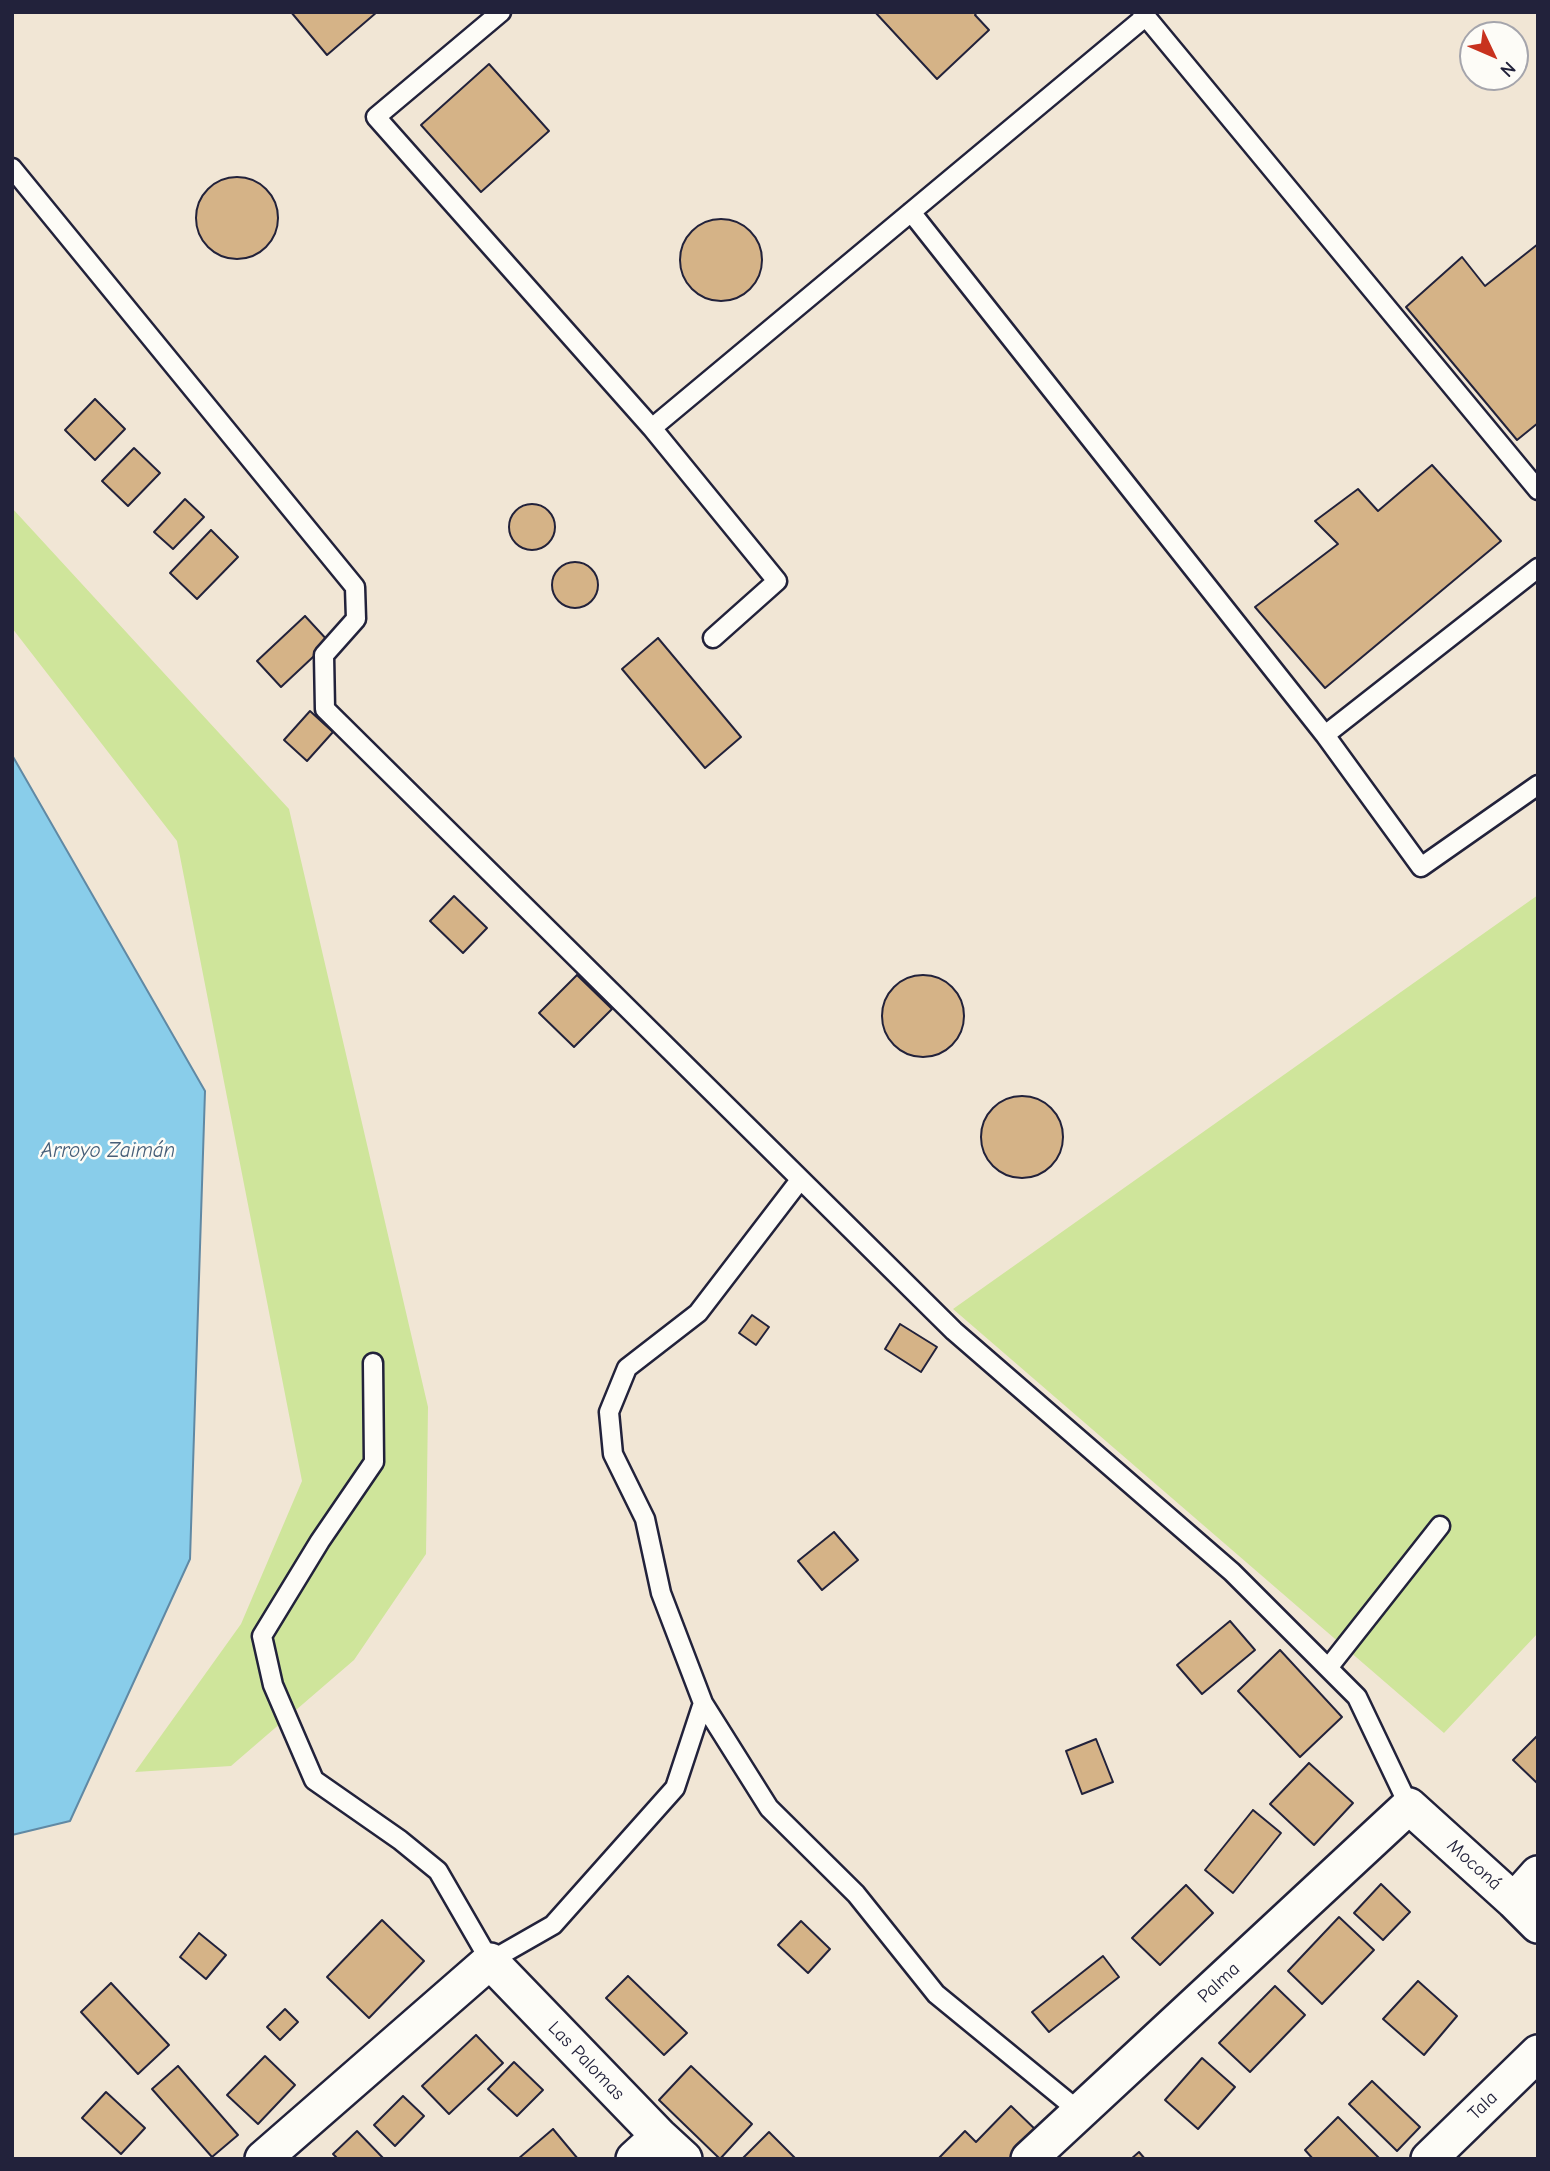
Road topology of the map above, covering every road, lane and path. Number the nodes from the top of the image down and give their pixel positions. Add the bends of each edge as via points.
1 (501, 12) edge
2 (1143, 14) edge
3 (12, 168) edge
4 (911, 212) junction
5 (652, 428) junction
6 (1538, 490) edge
7 (1538, 568) edge
8 (713, 638) dead end
9 (1325, 735) junction
10 (1538, 785) edge
11 (800, 1180) junction
12 (373, 1363) dead end
13 (1440, 1526) dead end
14 (1328, 1668) junction
15 (703, 1703) junction
16 (1409, 1807) junction
17 (1538, 1874) edge
18 (1526, 1913) edge
19 (490, 1961) junction
20 (1538, 2053) edge
21 (1080, 2112) junction
22 (659, 2151) edge
23 (263, 2159) edge
24 (1029, 2159) edge
25 (1429, 2159) edge

1 - 5 lane via 376,117
2 - 4 lane
2 - 6 lane
3 - 11 lane via 355,586 356,619 324,655 325,709
4 - 5 lane
4 - 9 lane
5 - 8 lane via 778,581
7 - 9 lane
9 - 10 lane via 1421,867
11 - 14 lane via 954,1331 1232,1572
11 - 15 lane via 698,1313 627,1368 609,1412 612,1454 645,1519 661,1593
12 - 19 lane via 374,1462 262,1636 273,1685 314,1780 438,1871
13 - 14 lane
14 - 16 lane via 1357,1697
15 - 19 lane via 675,1788 553,1925
15 - 21 lane via 769,1808 856,1894 936,1994
16 - 18 street, Moconá
16 - 21 street, Palma
17 - 18 street
19 - 22 street, Las Palomas
19 - 23 street
20 - 25 street, Tala
21 - 24 street, Palma

